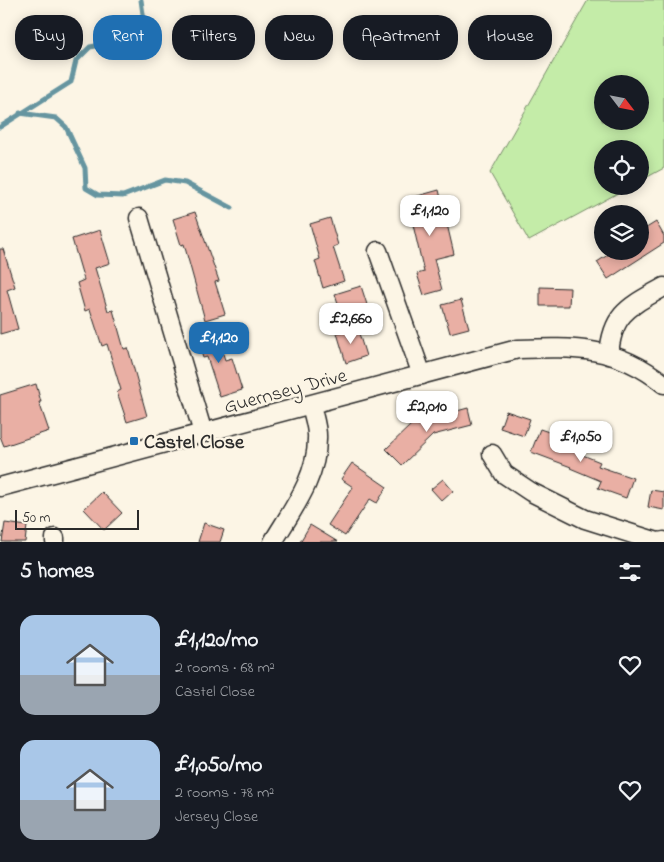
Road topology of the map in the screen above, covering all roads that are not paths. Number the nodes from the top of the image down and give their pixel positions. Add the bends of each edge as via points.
1 (139, 218) dead end
2 (378, 251) dead end
3 (664, 287) edge
4 (609, 355) junction
5 (422, 375) junction
6 (664, 384) edge
7 (311, 405) junction
8 (204, 433) junction
9 (492, 454) dead end
10 (0, 487) edge
11 (664, 541) edge
12 (273, 542) edge

1 - 8 street
2 - 5 street
3 - 4 street via 634,304 619,318 610,334
4 - 5 street, Guernsey Drive via 576,348 518,349
4 - 6 street, Guernsey Drive via 648,371
5 - 7 street, Guernsey Drive
7 - 8 street, Guernsey Drive
7 - 12 street via 318,438 314,464 306,488
8 - 10 street, Guernsey Drive
9 - 11 street via 504,474 531,492 586,519

